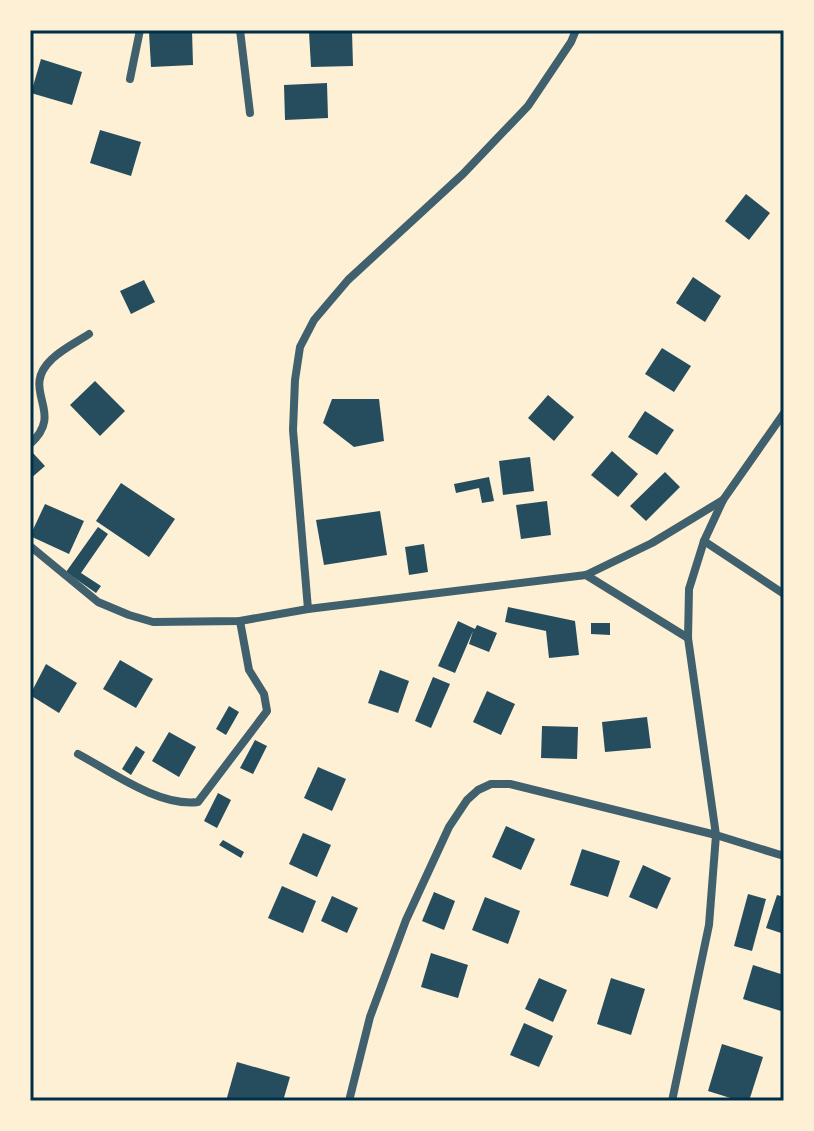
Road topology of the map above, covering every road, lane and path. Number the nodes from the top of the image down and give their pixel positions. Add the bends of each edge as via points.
1 (140, 30) edge
2 (240, 30) edge
3 (576, 30) edge
4 (130, 79) dead end
5 (250, 113) dead end
6 (89, 334) dead end
7 (784, 413) edge
8 (30, 444) edge
9 (723, 500) junction
10 (704, 541) junction
11 (30, 546) edge
12 (586, 575) junction
13 (784, 594) edge
14 (308, 609) junction
15 (240, 621) junction
16 (688, 638) junction
17 (78, 754) dead end
18 (716, 835) junction
19 (784, 856) edge
20 (349, 1101) edge
21 (672, 1101) edge

1 - 4 street
2 - 5 street
3 - 14 street via 528,106 348,280 314,320 300,347 293,430
6 - 8 street via 51,359 44,370 38,385 45,425
7 - 9 street
9 - 10 street
9 - 12 street
10 - 13 street
10 - 16 street via 689,589
11 - 15 street via 98,602 129,615 153,622
12 - 14 street
12 - 16 street
14 - 15 street
15 - 17 street via 249,670 264,694 267,711 198,802 162,798
16 - 18 street
18 - 19 street
18 - 20 street via 510,784 478,790 449,827 406,920 370,1017
18 - 21 street via 709,925

